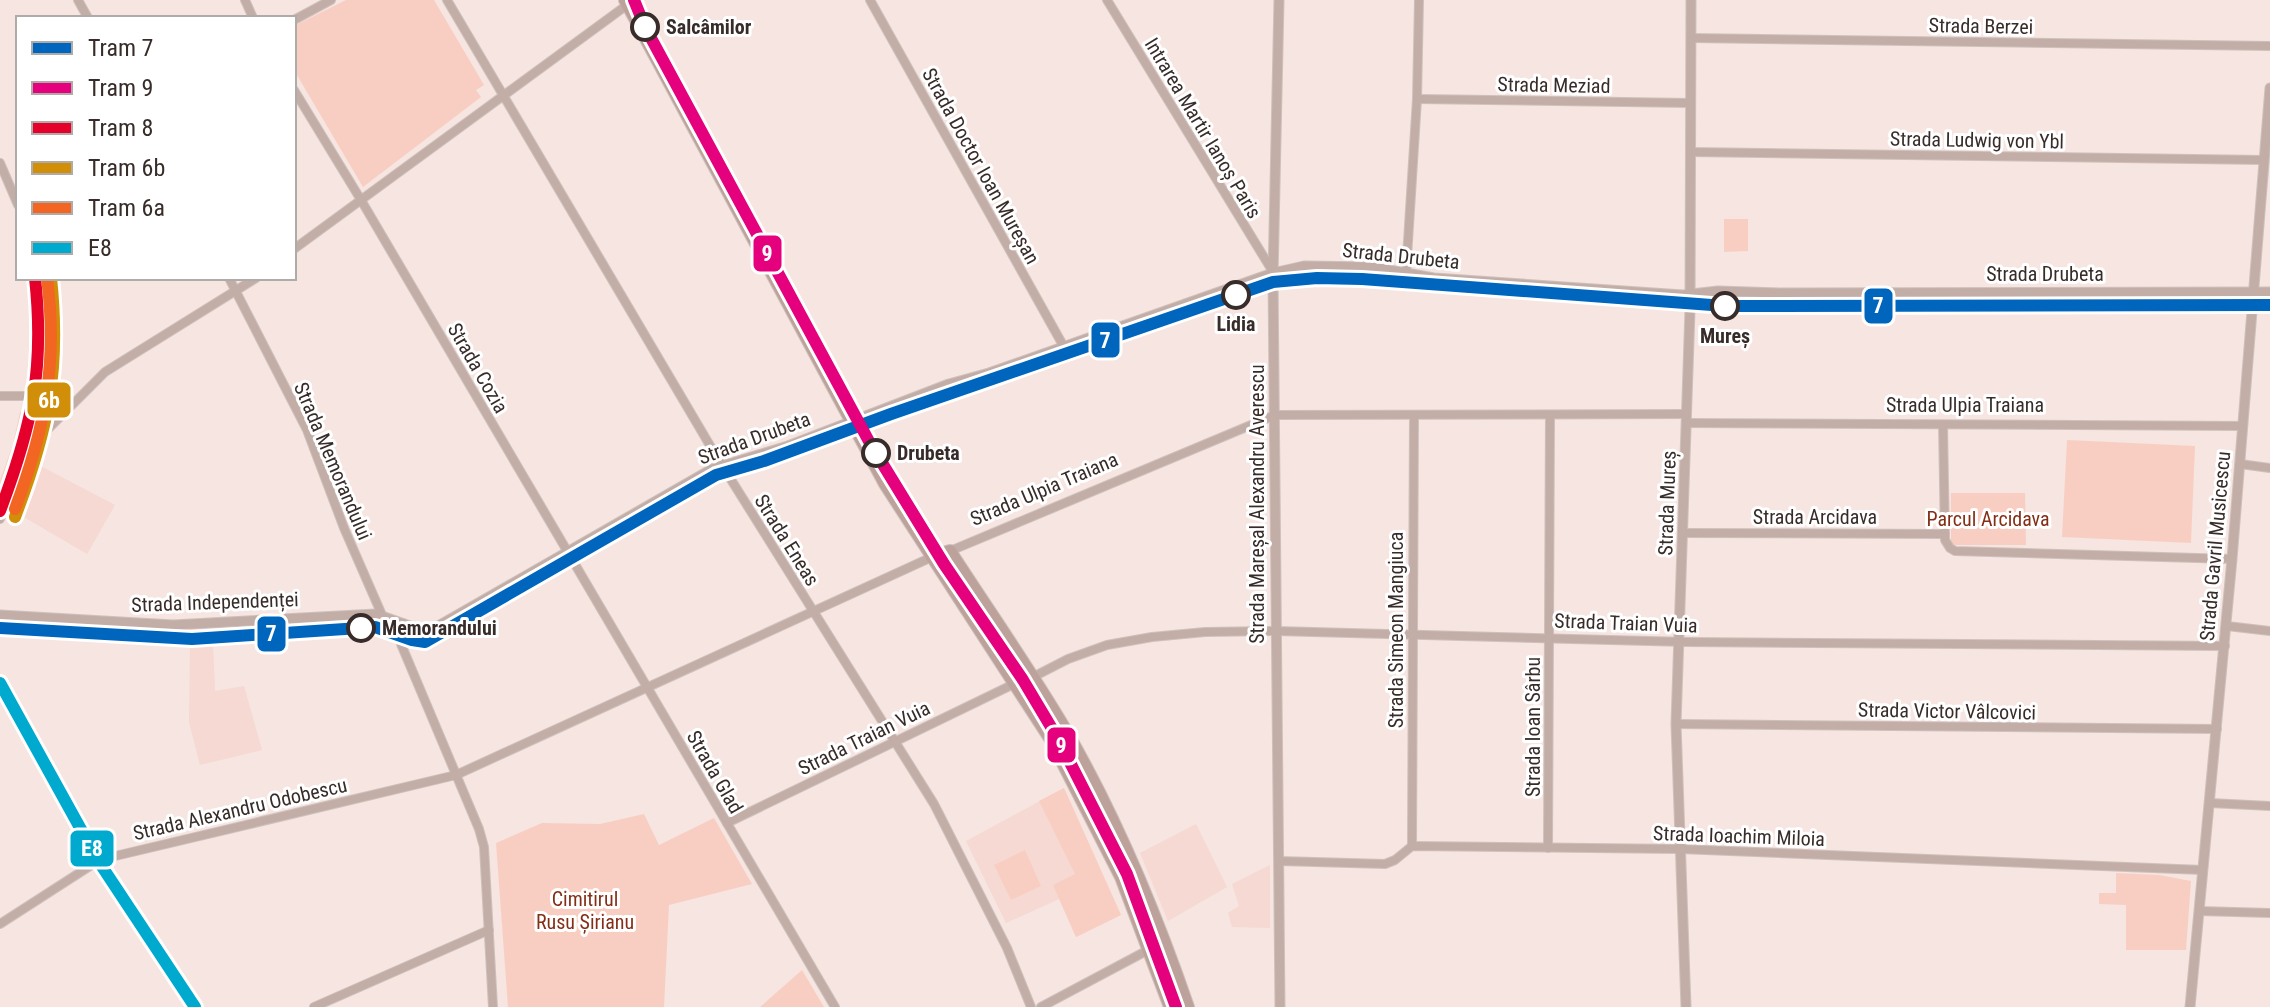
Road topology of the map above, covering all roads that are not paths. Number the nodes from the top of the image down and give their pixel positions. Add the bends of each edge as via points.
1 (331, 0) edge
2 (447, 0) edge
3 (870, 0) edge
4 (1107, 0) edge
5 (1279, 0) edge
6 (1419, 0) edge
7 (1691, 0) edge
8 (626, 2) edge
9 (296, 19) edge
10 (1691, 38) junction
11 (2270, 46) edge
12 (2270, 88) edge
13 (296, 93) edge
14 (503, 96) junction
15 (1417, 99) junction
16 (1690, 103) junction
17 (2268, 127) edge
18 (1690, 152) junction
19 (2264, 160) junction
20 (0, 163) edge
21 (16, 200) edge
22 (361, 200) junction
23 (296, 248) edge
24 (1273, 273) junction
25 (1406, 273) junction
26 (38, 280) edge
27 (230, 280) edge
28 (253, 280) edge
29 (2254, 291) junction
30 (237, 292) junction
31 (2270, 292) edge
32 (1690, 294) junction
33 (1064, 347) junction
34 (0, 396) edge
35 (39, 397) junction
36 (71, 403) junction
37 (1275, 415) junction
38 (1414, 415) junction
39 (1550, 415) junction
40 (1687, 419) junction
41 (851, 421) junction
42 (1943, 425) junction
43 (2243, 426) junction
44 (22, 462) junction
45 (2240, 464) junction
46 (722, 466) junction
47 (2270, 468) edge
48 (0, 519) edge
49 (1684, 533) junction
50 (1945, 534) junction
51 (950, 551) junction
52 (568, 552) junction
53 (932, 557) junction
54 (2232, 559) junction
55 (812, 610) junction
56 (0, 615) edge
57 (382, 615) junction
58 (403, 623) junction
59 (2227, 626) junction
60 (1276, 631) junction
61 (2270, 631) edge
62 (1411, 634) junction
63 (1549, 637) junction
64 (1680, 641) junction
65 (2225, 646) junction
66 (1033, 677) junction
67 (0, 683) edge
68 (1016, 683) junction
69 (647, 686) junction
70 (1676, 724) junction
71 (2217, 729) junction
72 (895, 740) junction
73 (456, 775) junction
74 (2210, 803) junction
75 (2270, 806) edge
76 (727, 823) junction
77 (1412, 846) junction
78 (1548, 848) junction
79 (1680, 849) junction
80 (1279, 861) junction
81 (99, 862) junction
82 (2203, 870) junction
83 (2199, 911) junction
84 (2270, 913) edge
85 (0, 924) edge
86 (489, 930) junction
87 (1150, 949) junction
88 (195, 1007) edge
89 (314, 1007) edge
90 (493, 1007) edge
91 (835, 1007) edge
92 (1031, 1007) edge
93 (1041, 1007) edge
94 (1170, 1007) edge
95 (1188, 1007) edge
96 (1280, 1007) edge
97 (1686, 1007) edge
98 (2190, 1007) edge

1 - 9 street
2 - 14 street, Strada Eneas
3 - 33 street, Strada Doctor Ioan Mureșan
4 - 24 street, Intrarea Martir Ianoș Paris
5 - 24 street, Strada Mareșal Alexandru Averescu
6 - 15 street
7 - 10 street, Strada Mureș
8 - 14 street
8 - 41 main road
10 - 11 street, Strada Berzei
10 - 16 street, Strada Mureș
12 - 17 street, Strada Gavril Musicescu
13 - 22 street, Strada Cozia
14 - 22 street
14 - 46 street, Strada Eneas
15 - 16 street, Strada Meziad
15 - 25 street
16 - 18 street, Strada Mureș
17 - 19 street, Strada Gavril Musicescu
18 - 19 street, Strada Ludwig von Ybl
18 - 32 street, Strada Mureș
19 - 29 street, Strada Gavril Musicescu
20 - 21 street
22 - 23 street
22 - 52 street, Strada Cozia
24 - 25 street, Strada Drubeta via 1317,266
24 - 33 street, Strada Drubeta
24 - 37 street, Strada Mareșal Alexandru Averescu
25 - 32 street, Strada Drubeta
26 - 35 street via 43,349
27 - 30 street, Strada Memorandului
28 - 30 street
29 - 31 street, Strada Drubeta
29 - 32 street, Strada Drubeta
29 - 43 street, Strada Gavril Musicescu
30 - 36 street via 140,348
30 - 57 street, Strada Memorandului via 307,430
32 - 40 street, Strada Mureș
33 - 41 street, Strada Drubeta
34 - 35 street
35 - 36 street
35 - 44 street
36 - 44 street
37 - 38 street, Strada Ulpia Traiana
37 - 51 street, Strada Ulpia Traiana
37 - 60 street, Strada Mareșal Alexandru Averescu
38 - 39 street, Strada Ulpia Traiana
38 - 62 street, Strada Simeon Mangiuca
39 - 40 street, Strada Ulpia Traiana
39 - 63 street, Strada Ioan Sârbu
40 - 42 street, Strada Ulpia Traiana
40 - 49 street, Strada Mureș
41 - 46 street, Strada Drubeta
41 - 53 main road
42 - 43 street, Strada Ulpia Traiana
42 - 50 street
43 - 45 street, Strada Gavril Musicescu
44 - 48 street
45 - 47 street
45 - 54 street, Strada Gavril Musicescu
46 - 52 street, Strada Drubeta
46 - 55 street, Strada Eneas
49 - 50 street, Strada Arcidava
49 - 64 street, Strada Mureș
50 - 54 street via 1950,548 1962,553
51 - 53 main road, Strada Ulpia Traiana
51 - 66 main road
52 - 58 street, Strada Drubeta via 443,625 426,630
52 - 69 street, Strada Glad
53 - 55 street, Strada Ulpia Traiana
53 - 68 main road
54 - 59 street, Strada Gavril Musicescu
55 - 69 street, Strada Ulpia Traiana
55 - 72 street, Strada Eneas
56 - 57 street, Strada Independenței via 173,625
57 - 58 street, Strada Drubeta
58 - 73 street via 401,644
59 - 61 street
59 - 65 street, Strada Gavril Musicescu
60 - 62 street, Strada Traian Vuia
60 - 66 street, Strada Traian Vuia via 1192,633 1107,645
60 - 80 street, Strada Mareșal Alexandru Averescu
62 - 63 street, Strada Traian Vuia
62 - 77 street, Strada Simeon Mangiuca
63 - 64 street, Strada Traian Vuia
63 - 78 street, Strada Ioan Sârbu
64 - 65 street, Strada Traian Vuia
64 - 70 street, Strada Mureș
65 - 71 street, Strada Gavril Musicescu
66 - 95 main road via 1134,865
67 - 81 street
68 - 72 street, Strada Traian Vuia
68 - 87 main road via 1091,815
69 - 73 street, Strada Ulpia Traiana
69 - 76 street, Strada Glad
70 - 71 street, Strada Victor Vâlcovici
70 - 79 street, Strada Mureș
71 - 74 street, Strada Gavril Musicescu
72 - 76 street, Strada Traian Vuia
72 - 92 street, Strada Eneas via 969,870
73 - 81 street, Strada Alexandru Odobescu
73 - 86 street via 484,847
74 - 75 street
74 - 82 street, Strada Gavril Musicescu
76 - 91 street, Strada Glad
77 - 78 street, Strada Ioachim Miloia
77 - 80 street, Strada Ioachim Miloia via 1385,864
78 - 79 street, Strada Ioachim Miloia
79 - 82 street, Strada Ioachim Miloia
79 - 97 street, Strada Mureș
80 - 96 street, Strada Mareșal Alexandru Averescu
81 - 85 street, Strada Alexandru Odobescu
81 - 88 street
82 - 83 street, Strada Gavril Musicescu
83 - 84 street
83 - 98 street, Strada Gavril Musicescu
86 - 89 street
86 - 90 street
87 - 93 street
87 - 94 main road

